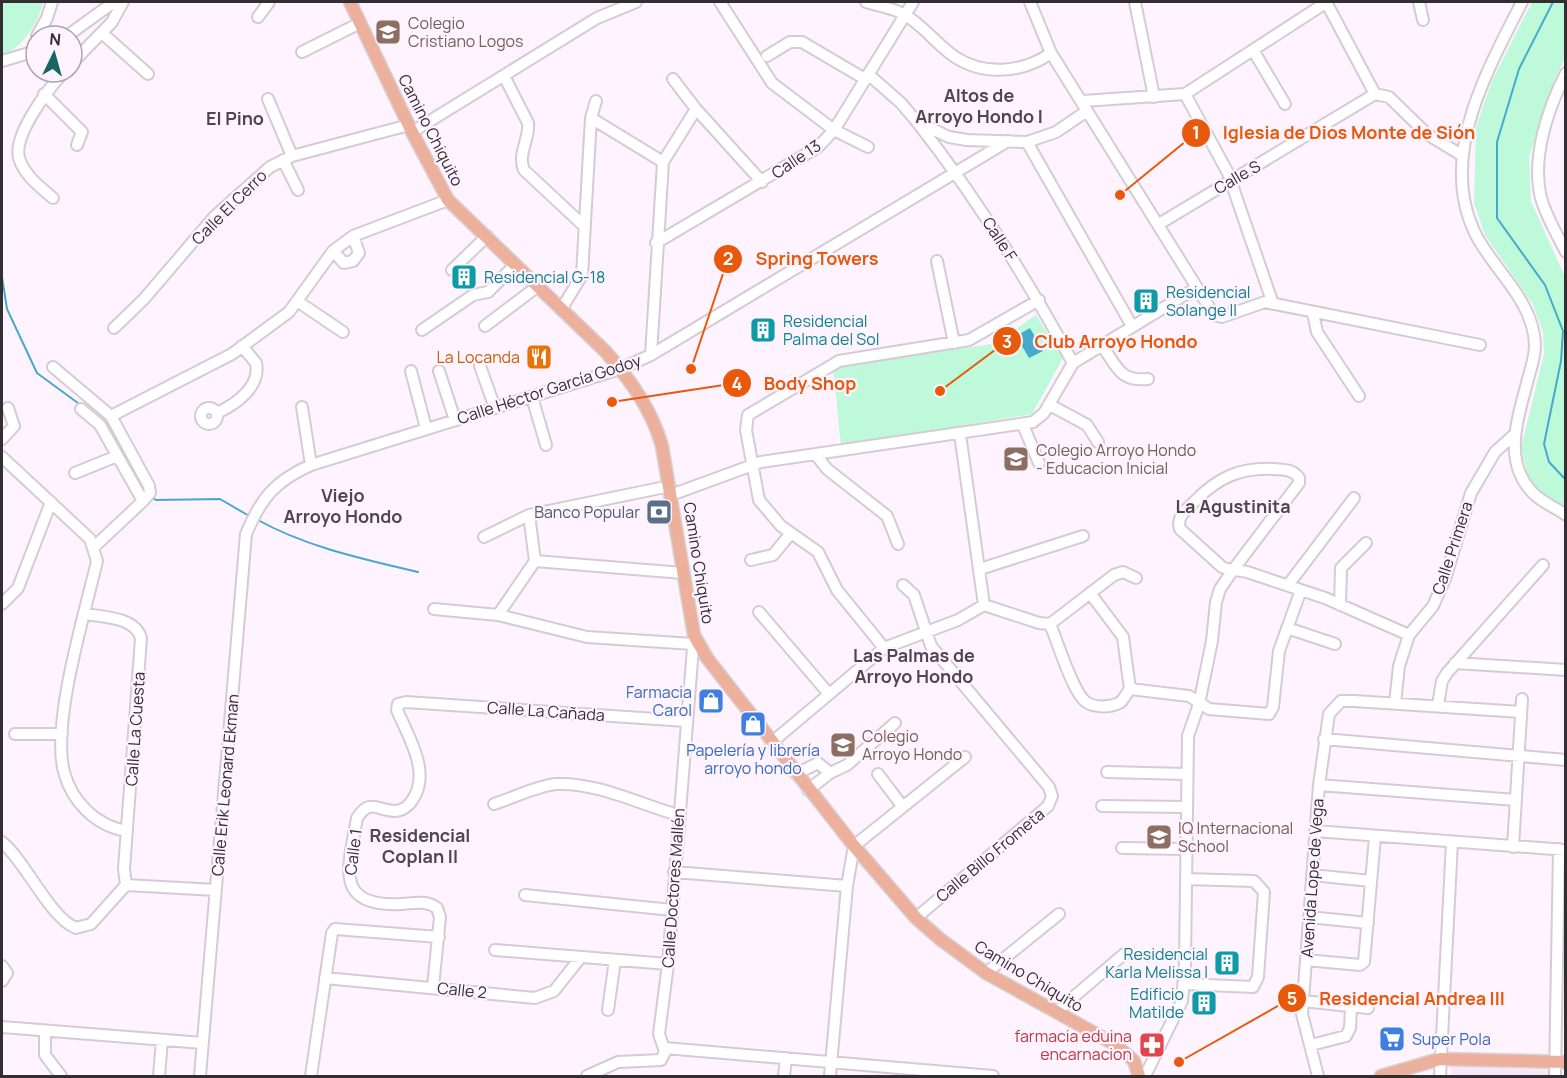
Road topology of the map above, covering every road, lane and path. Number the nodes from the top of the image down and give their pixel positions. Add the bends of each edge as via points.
1 (52, 2) edge
2 (114, 2) edge
3 (123, 2) edge
4 (269, 2) edge
5 (352, 2) edge
6 (636, 2) edge
7 (720, 2) edge
8 (866, 2) edge
9 (913, 2) edge
10 (1030, 2) edge
11 (1135, 2) edge
12 (1326, 2) edge
13 (1419, 2) edge
14 (1522, 2) edge
15 (622, 4) edge
16 (904, 14) junction
17 (258, 17) dead end
18 (1423, 21) dead end
19 (360, 23) junction
20 (44, 24) edge
21 (84, 24) edge
22 (102, 33) junction
23 (24, 46) edge
24 (1253, 50) junction
25 (84, 51) edge
26 (302, 52) dead end
27 (1051, 53) junction
28 (24, 55) edge
29 (767, 56) dead end
30 (7, 60) edge
31 (1566, 73) edge
32 (148, 74) dead end
33 (504, 76) junction
34 (866, 76) junction
35 (673, 79) dead end
36 (53, 84) edge
37 (44, 94) junction
38 (1185, 94) junction
39 (1375, 94) junction
40 (1154, 97) junction
41 (268, 99) dead end
42 (596, 101) dead end
43 (1285, 104) dead end
44 (1085, 106) junction
45 (696, 110) junction
46 (591, 118) junction
47 (917, 122) junction
48 (410, 129) junction
49 (834, 130) junction
50 (1008, 141) junction
51 (1027, 142) junction
52 (77, 145) dead end
53 (868, 147) dead end
54 (1463, 156) junction
55 (287, 158) junction
56 (663, 162) junction
57 (956, 171) junction
58 (1231, 181) junction
59 (762, 182) junction
60 (298, 190) dead end
61 (53, 198) dead end
62 (448, 200) junction
63 (1159, 224) junction
64 (585, 227) junction
65 (353, 236) junction
66 (487, 236) junction
67 (657, 243) junction
68 (333, 251) junction
69 (1566, 252) edge
70 (937, 261) dead end
71 (516, 265) junction
72 (452, 270) dead end
73 (538, 286) junction
74 (1196, 288) junction
75 (1039, 300) junction
76 (297, 301) junction
77 (1273, 304) junction
78 (562, 308) junction
79 (1313, 314) junction
80 (485, 326) dead end
81 (1132, 326) junction
82 (114, 328) dead end
83 (422, 330) dead end
84 (343, 332) dead end
85 (954, 343) junction
86 (1101, 344) junction
87 (1480, 345) dead end
88 (242, 346) junction
89 (651, 355) junction
90 (1073, 363) junction
91 (480, 366) dead end
92 (53, 367) dead end
93 (620, 369) junction
94 (411, 371) dead end
95 (439, 371) dead end
96 (1148, 380) dead end
97 (1359, 396) dead end
98 (532, 397) junction
99 (1050, 405) junction
100 (302, 407) dead end
101 (8, 408) dead end
102 (495, 408) junction
103 (81, 409) dead end
104 (217, 413) dead end
105 (111, 416) junction
106 (455, 420) junction
107 (1023, 425) junction
108 (426, 428) junction
109 (960, 434) junction
110 (1514, 435) junction
111 (2, 440) edge
112 (1098, 442) dead end
113 (546, 445) dead end
114 (816, 455) junction
115 (117, 456) junction
116 (3, 461) edge
117 (751, 464) junction
118 (1039, 464) dead end
119 (311, 465) junction
120 (75, 473) dead end
121 (670, 490) junction
122 (147, 497) junction
123 (264, 498) joint
124 (1354, 498) dead end
125 (51, 502) junction
126 (529, 515) junction
127 (1566, 515) edge
128 (791, 533) junction
129 (1083, 536) dead end
130 (484, 537) dead end
131 (1366, 543) dead end
132 (898, 544) dead end
133 (94, 547) junction
134 (751, 560) dead end
135 (535, 561) junction
136 (1543, 565) dead end
137 (980, 569) junction
138 (1233, 570) junction
139 (683, 573) junction
140 (1136, 578) dead end
141 (903, 585) dead end
142 (1288, 585) junction
143 (1301, 590) junction
144 (1090, 593) junction
145 (2, 604) edge
146 (984, 605) junction
147 (1340, 605) junction
148 (434, 609) dead end
149 (759, 612) dead end
150 (85, 614) junction
151 (498, 615) junction
152 (1050, 624) junction
153 (1287, 628) junction
154 (926, 633) junction
155 (1409, 635) junction
156 (693, 640) junction
157 (1335, 644) dead end
158 (885, 648) junction
159 (706, 658) junction
160 (1455, 663) junction
161 (691, 669) junction
162 (1566, 670) edge
163 (1130, 689) junction
164 (829, 694) junction
165 (1522, 699) dead end
166 (406, 702) joint
167 (1395, 703) junction
168 (1199, 704) junction
169 (1438, 705) junction
170 (1521, 712) junction
171 (686, 721) junction
172 (894, 723) dead end
173 (15, 734) dead end
174 (62, 734) junction
175 (1324, 739) junction
176 (771, 742) junction
177 (1518, 756) junction
178 (965, 757) dead end
179 (1566, 760) edge
180 (1107, 772) dead end
181 (830, 773) junction
182 (796, 774) junction
183 (878, 774) dead end
184 (1186, 774) junction
185 (1319, 785) junction
186 (808, 790) junction
187 (1516, 800) junction
188 (494, 804) dead end
189 (1102, 806) dead end
190 (903, 807) junction
191 (1186, 807) junction
192 (678, 815) junction
193 (127, 831) junction
194 (1315, 831) junction
195 (1375, 837) junction
196 (2, 842) edge
197 (1452, 842) junction
198 (854, 846) junction
199 (1513, 847) junction
200 (1122, 848) dead end
201 (1186, 849) junction
202 (1562, 850) edge
203 (674, 872) junction
204 (1312, 875) junction
205 (1186, 879) junction
206 (1371, 881) junction
207 (126, 885) junction
208 (847, 886) junction
209 (216, 890) junction
210 (525, 895) dead end
211 (1561, 896) edge
212 (672, 910) junction
213 (1059, 914) dead end
214 (1309, 917) junction
215 (916, 918) junction
216 (1368, 923) junction
217 (438, 937) junction
218 (495, 950) dead end
219 (1124, 954) dead end
220 (581, 957) junction
221 (615, 960) junction
222 (1306, 960) junction
223 (668, 964) junction
224 (2, 966) edge
225 (986, 973) junction
226 (325, 978) junction
227 (2, 981) edge
228 (1184, 984) junction
229 (433, 987) junction
230 (1303, 1001) junction
231 (1352, 1007) junction
232 (1368, 1008) dead end
233 (608, 1010) dead end
234 (1056, 1012) junction
235 (2, 1027) edge
236 (45, 1031) junction
237 (162, 1040) junction
238 (203, 1043) junction
239 (1311, 1045) junction
240 (664, 1048) junction
241 (786, 1058) junction
242 (1440, 1059) junction
243 (832, 1062) junction
244 (1560, 1062) edge
245 (61, 1077) edge
246 (159, 1077) edge
247 (200, 1077) edge
248 (311, 1077) edge
249 (587, 1077) edge
250 (784, 1077) edge
251 (830, 1077) edge
252 (993, 1077) edge
253 (1139, 1077) edge
254 (1146, 1077) edge
255 (1318, 1077) edge
256 (1381, 1077) edge
257 (1440, 1077) edge
258 (1555, 1077) edge

1 - 20 street
2 - 21 street
3 - 22 street via 119,14
4 - 17 street
5 - 19 main road, Camino Chiquito
6 - 15 street, Calle El Cerro
7 - 49 street via 772,83
8 - 16 street
9 - 16 street, Calle 13
10 - 27 street
11 - 40 street
12 - 24 street
12 - 39 street
13 - 18 street
14 - 54 street via 1484,76
15 - 33 street, Calle El Cerro
16 - 27 street via 954,56 976,68 1001,70 1023,66
16 - 34 street, Calle 13
19 - 26 street
19 - 48 main road, Camino Chiquito
22 - 25 street
22 - 32 street
23 - 30 street
24 - 38 street
24 - 43 street
27 - 44 street
28 - 30 street
29 - 34 street, Calle F via 790,42 802,42
31 - 69 street via 1548,116 1537,177 1541,199
33 - 48 street, Calle El Cerro
33 - 64 street via 528,123 521,161 524,170
34 - 47 street, Calle F via 901,103
34 - 49 street, Calle 13
35 - 45 street
36 - 37 street
37 - 52 street via 82,132
37 - 61 street via 18,152 23,168
38 - 40 street
38 - 58 street
39 - 54 street via 1389,97 1427,134
39 - 58 street, Calle S
40 - 44 street
41 - 55 street
42 - 46 street
44 - 51 street via 1056,132
44 - 63 street
45 - 56 street
45 - 59 street
46 - 56 street
46 - 64 street
47 - 50 street via 949,137
47 - 57 street, Calle F
48 - 55 street, Calle El Cerro
48 - 62 main road, Camino Chiquito
49 - 53 street
49 - 59 street, Calle 13 via 818,147
50 - 51 street
50 - 57 street, Calle Héctor García Godoy
51 - 81 street
54 - 110 street via 1467,213 1477,237 1524,306 1534,336 1535,354
55 - 60 street
55 - 82 street, Calle El Cerro via 241,190
56 - 67 street
57 - 75 street, Calle F
57 - 89 street, Calle Héctor García Godoy
58 - 63 street, Calle S
58 - 77 street
59 - 67 street, Calle 13
62 - 65 street
62 - 66 main road, Camino Chiquito
63 - 74 street
64 - 78 street via 582,275
65 - 68 street
65 - 68 street via 359,253 353,261 344,263
66 - 71 main road, Camino Chiquito
66 - 72 street
67 - 89 street
68 - 76 street
70 - 85 street
71 - 73 main road, Camino Chiquito
71 - 83 street via 488,292 473,295
73 - 78 main road, Camino Chiquito
73 - 80 street
74 - 77 street via 1214,315 1222,317 1258,302
74 - 81 street
75 - 85 street via 980,335
75 - 90 street, Calle F
76 - 84 street
76 - 88 street via 289,312
77 - 79 street
78 - 93 main road, Camino Chiquito
79 - 87 street
79 - 97 street via 1317,332
81 - 86 street
85 - 117 street via 849,358 806,379 748,415
86 - 90 street
86 - 96 street via 1126,378
88 - 104 street via 256,363 254,383 238,400
88 - 105 street
89 - 93 street, Calle Héctor García Godoy
90 - 99 street
91 - 102 street
92 - 105 street
93 - 98 street, Calle Héctor García Godoy
93 - 121 main road, Camino Chiquito via 655,420
94 - 108 street
95 - 106 street
98 - 102 street, Calle Héctor García Godoy
98 - 113 street
99 - 107 street via 1033,422
99 - 112 street via 1087,425
100 - 119 street
101 - 111 street via 14,426
102 - 106 street, Calle Héctor García Godoy
103 - 115 street via 100,425
105 - 122 street via 149,486
106 - 108 street, Calle Héctor García Godoy
107 - 109 street
107 - 118 street
108 - 119 street, Calle Héctor García Godoy
109 - 114 street
109 - 137 street
110 - 127 street via 1516,465 1523,480 1535,495
110 - 155 street, Calle Primera via 1495,452 1474,486 1445,579 1433,606
114 - 117 street
114 - 132 street via 827,469 887,516
115 - 120 street
115 - 122 street
116 - 125 street
117 - 121 street
117 - 128 street via 759,500
119 - 123 street, Calle Héctor García Godoy via 289,475
121 - 126 street
121 - 139 main road, Camino Chiquito
122 - 133 street
123 - 209 street, Calle Erik Leonard Ekman via 246,534
124 - 142 street
125 - 133 street
125 - 145 street via 18,588
126 - 130 street
126 - 135 street
128 - 134 street via 773,555
128 - 158 street via 818,552 837,590
129 - 137 street
131 - 147 street via 1341,568
133 - 150 street via 97,561
135 - 139 street
135 - 151 street
136 - 160 street
137 - 146 street
138 - 138 street via 1222,567 1184,534 1179,525 1182,515 1208,488 1237,471 1288,470 1298,475 1299,483
138 - 142 street
138 - 168 street via 1224,580 1216,602
139 - 156 main road, Camino Chiquito
140 - 144 street via 1120,573
141 - 154 street, Calle Billo Frometa via 914,595
142 - 143 street
143 - 147 street
143 - 153 street
144 - 152 street
144 - 163 street via 1124,637
146 - 152 street
146 - 154 street
147 - 155 street
148 - 151 street
149 - 164 street
150 - 174 street via 69,681
150 - 193 street, Calle La Cuesta via 124,621 141,638
151 - 156 street via 587,636
152 - 163 street via 1084,701 1117,705
153 - 157 street
153 - 168 street via 1277,660 1271,712 1209,709
154 - 158 street
154 - 215 street, Calle Billo Frometa via 941,659 1052,796 1048,806
155 - 167 street, Calle Primera via 1399,666
156 - 159 main road, Camino Chiquito
156 - 161 street, Calle Doctores Mallén
158 - 164 street
159 - 161 street
159 - 176 main road, Camino Chiquito
160 - 162 street
160 - 169 street via 1442,681
161 - 171 street, Calle Doctores Mallén
163 - 168 street via 1189,696
164 - 176 street
165 - 170 street
166 - 171 street, Calle La Cañada
166 - 217 street, Calle 1 via 398,704 397,710 414,747 419,773 417,793 405,808 363,809 357,818 350,883 354,893 375,902 432,904 440,917
167 - 169 street
167 - 175 street, Avenida Lope de Vega via 1341,701 1329,714
168 - 184 street via 1188,736
169 - 170 street
170 - 177 street
171 - 192 street, Calle Doctores Mallén
172 - 181 street via 847,765
173 - 174 street
174 - 193 street via 64,771 70,788 97,821
175 - 177 street
175 - 185 street, Avenida Lope de Vega
176 - 182 main road, Camino Chiquito
177 - 179 street
177 - 187 street
178 - 190 street
180 - 184 street
181 - 182 street via 818,764
181 - 186 street
182 - 186 main road, Camino Chiquito
183 - 190 street
184 - 191 street
185 - 187 street
185 - 194 street, Avenida Lope de Vega
186 - 198 main road, Camino Chiquito
187 - 199 street
188 - 192 street via 555,784 622,796
189 - 191 street
190 - 198 street
191 - 201 street
192 - 203 street, Calle Doctores Mallén
193 - 207 street, Calle La Cuesta
194 - 195 street
194 - 204 street, Avenida Lope de Vega
195 - 197 street
195 - 206 street
196 - 207 street via 61,918 76,928 90,924
197 - 199 street
197 - 242 street
198 - 208 street
198 - 215 main road, Camino Chiquito
199 - 202 street
200 - 201 street
201 - 205 street
202 - 211 street
203 - 208 street
203 - 212 street, Calle Doctores Mallén
204 - 206 street
204 - 214 street, Avenida Lope de Vega
205 - 228 street
205 - 228 street via 1254,880 1264,892 1258,977 1253,987
206 - 216 street
207 - 209 street
208 - 243 street
209 - 238 street, Calle Erik Leonard Ekman
210 - 212 street
211 - 244 street
212 - 223 street, Calle Doctores Mallén
213 - 225 street
214 - 216 street
214 - 222 street, Avenida Lope de Vega
215 - 225 main road, Camino Chiquito
216 - 222 street via 1363,964
217 - 226 street via 335,929
217 - 229 street, Calle 1
218 - 220 street
219 - 234 street
220 - 221 street
220 - 229 street, Calle 2 via 554,991 545,996
221 - 223 street
221 - 233 street
222 - 230 street, Avenida Lope de Vega
223 - 240 street, Calle Doctores Mallén via 659,1034
224 - 227 street via 7,973
225 - 234 main road, Camino Chiquito
226 - 229 street, Calle 2
226 - 248 street
228 - 254 street via 1178,1014
230 - 231 street
230 - 239 street, Avenida Lope de Vega via 1302,1014
231 - 232 street
231 - 239 street via 1346,1036
234 - 253 main road, Camino Chiquito via 1116,1045 1134,1061
235 - 236 street
236 - 237 street
236 - 245 street via 45,1055
237 - 238 street
237 - 246 street
238 - 247 street, Calle Erik Leonard Ekman
239 - 255 street, Avenida Lope de Vega
240 - 241 street
240 - 249 street via 661,1060 618,1062
241 - 243 street
241 - 250 street
242 - 244 main road
242 - 256 main road
242 - 257 street
243 - 251 street
243 - 252 street
244 - 258 street

